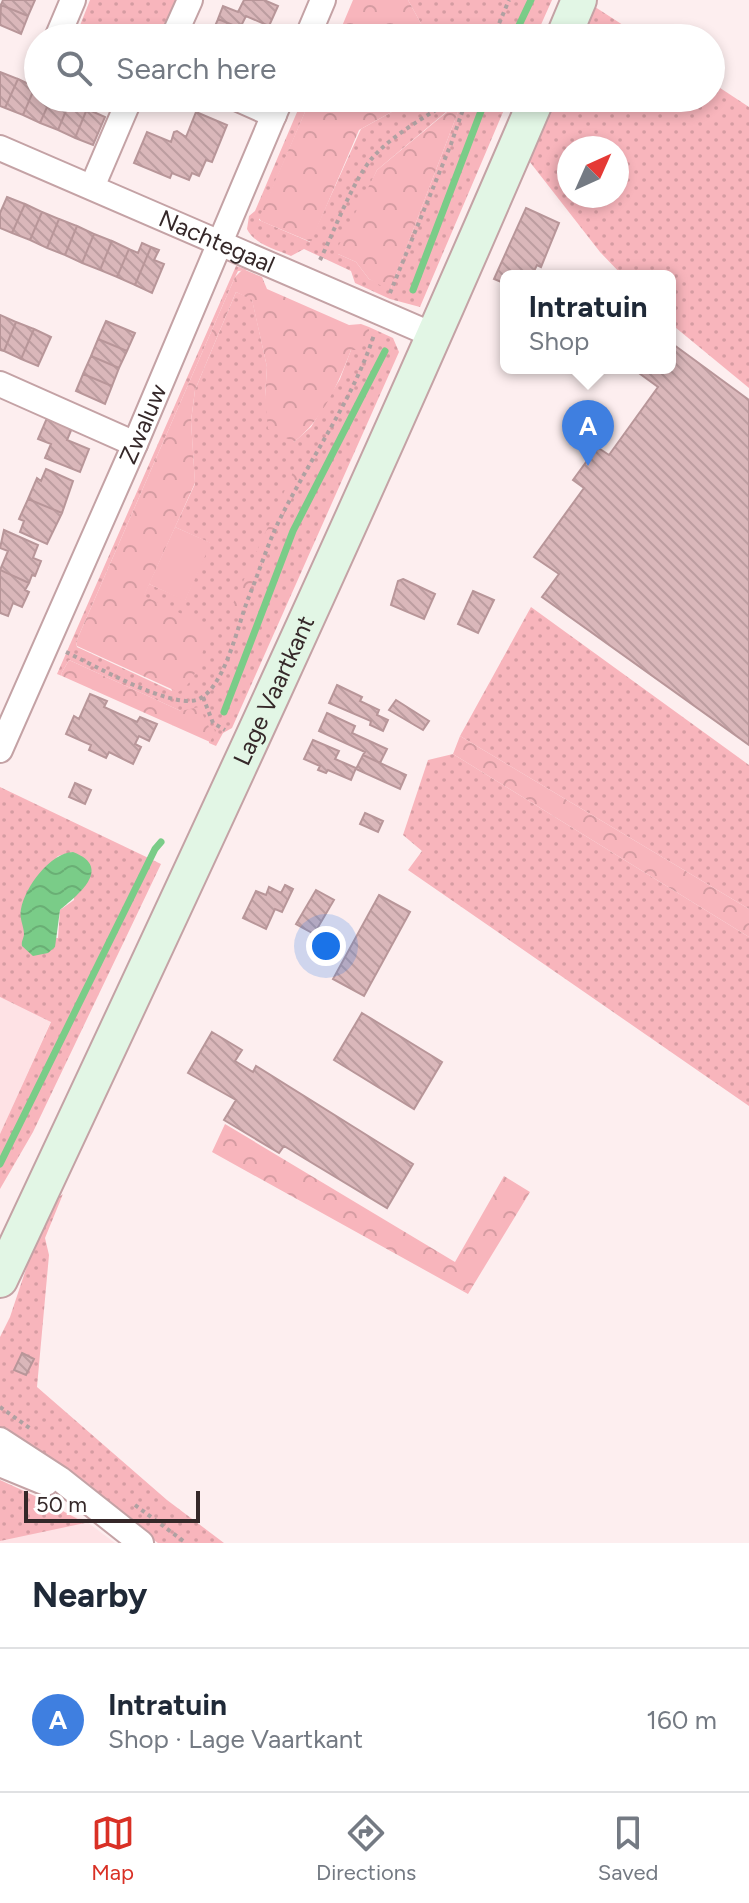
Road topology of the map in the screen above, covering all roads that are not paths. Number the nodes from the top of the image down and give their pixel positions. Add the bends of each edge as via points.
1 (73, 0) edge
2 (190, 0) edge
3 (323, 0) edge
4 (579, 0) edge
5 (63, 24) edge
6 (179, 24) edge
7 (313, 24) edge
8 (569, 24) edge
9 (124, 112) edge
10 (276, 112) edge
11 (531, 112) edge
12 (0, 148) edge
13 (92, 187) junction
14 (222, 243) junction
15 (435, 336) junction
16 (0, 384) edge
17 (135, 444) junction
18 (0, 750) edge
19 (0, 1280) edge
20 (0, 1440) edge
21 (0, 1464) edge
22 (84, 1501) junction
23 (141, 1543) edge

1 - 5 street
2 - 6 street
3 - 7 street
4 - 8 street
9 - 13 street
10 - 14 street, Zwaluw
11 - 15 street, Lage Vaartkant
12 - 13 street, Nachtegaal
13 - 14 street, Nachtegaal
14 - 15 street, Nachtegaal
14 - 17 street, Zwaluw
15 - 19 street, Lage Vaartkant
16 - 17 street
17 - 18 street, Zwaluw
20 - 22 street
21 - 22 street
22 - 23 street

